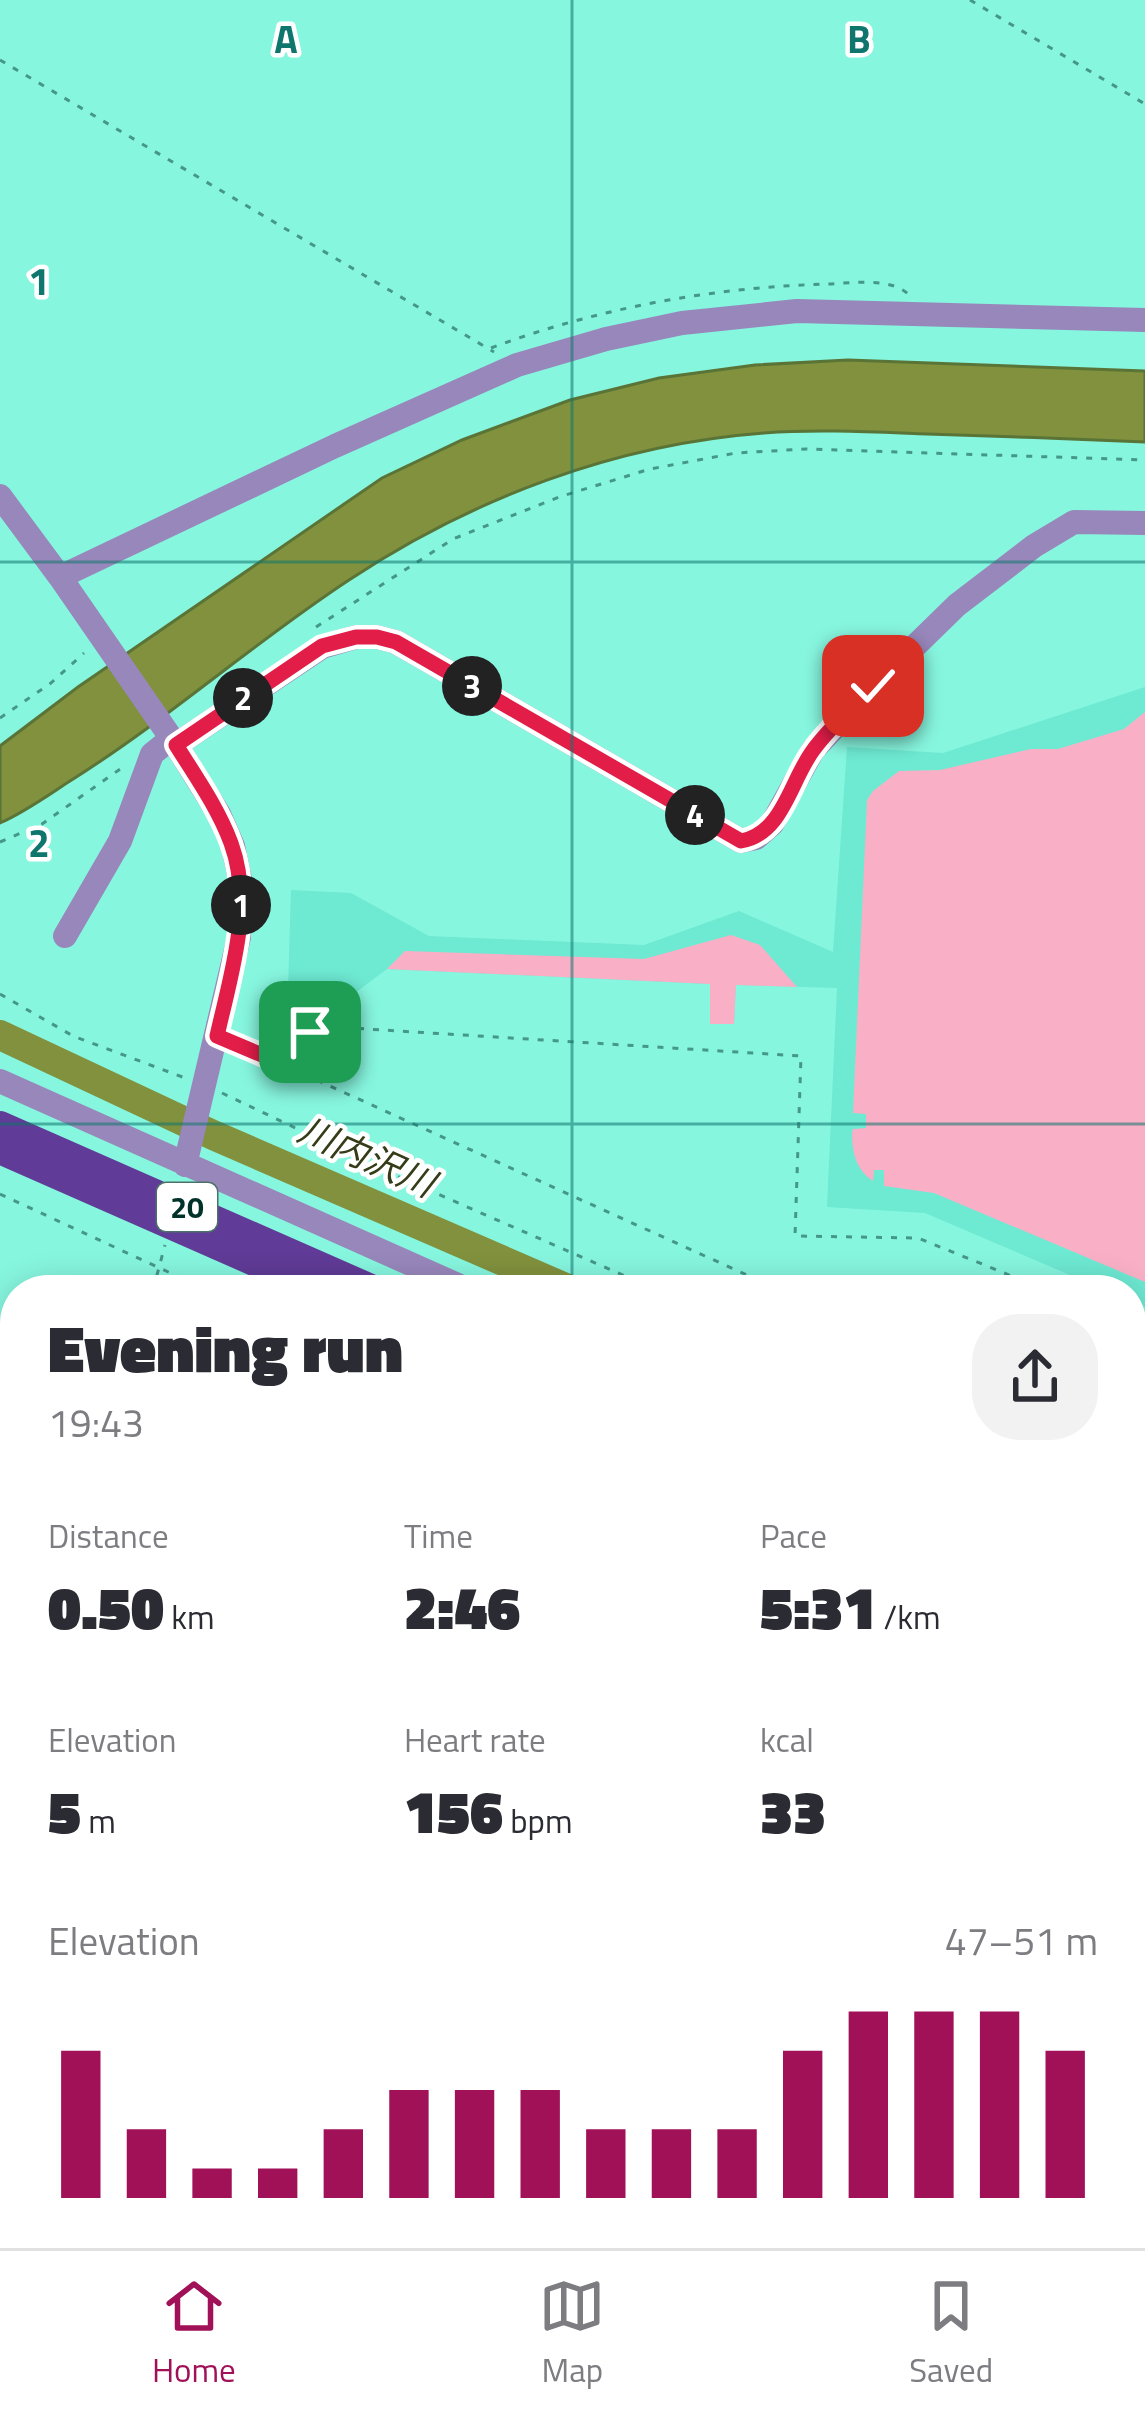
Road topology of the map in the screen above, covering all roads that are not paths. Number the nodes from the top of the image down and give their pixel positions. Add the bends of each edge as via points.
1 (1145, 320) edge
2 (0, 496) edge
3 (1145, 523) edge
4 (60, 577) junction
5 (167, 743) junction
6 (65, 936) dead end
7 (0, 1081) edge
8 (0, 1126) edge
9 (0, 1149) edge
10 (187, 1159) junction
11 (286, 1275) edge
12 (339, 1275) edge
13 (437, 1275) edge

1 - 4 street via 797,311 606,339 517,365
2 - 4 street
3 - 5 street via 1074,522 957,605 813,750 756,838 741,841 377,637 322,646
4 - 5 street
5 - 6 street
5 - 10 street via 219,814 241,884 238,937
7 - 10 street
8 - 12 main road, 20
9 - 11 main road, 20
10 - 13 street

